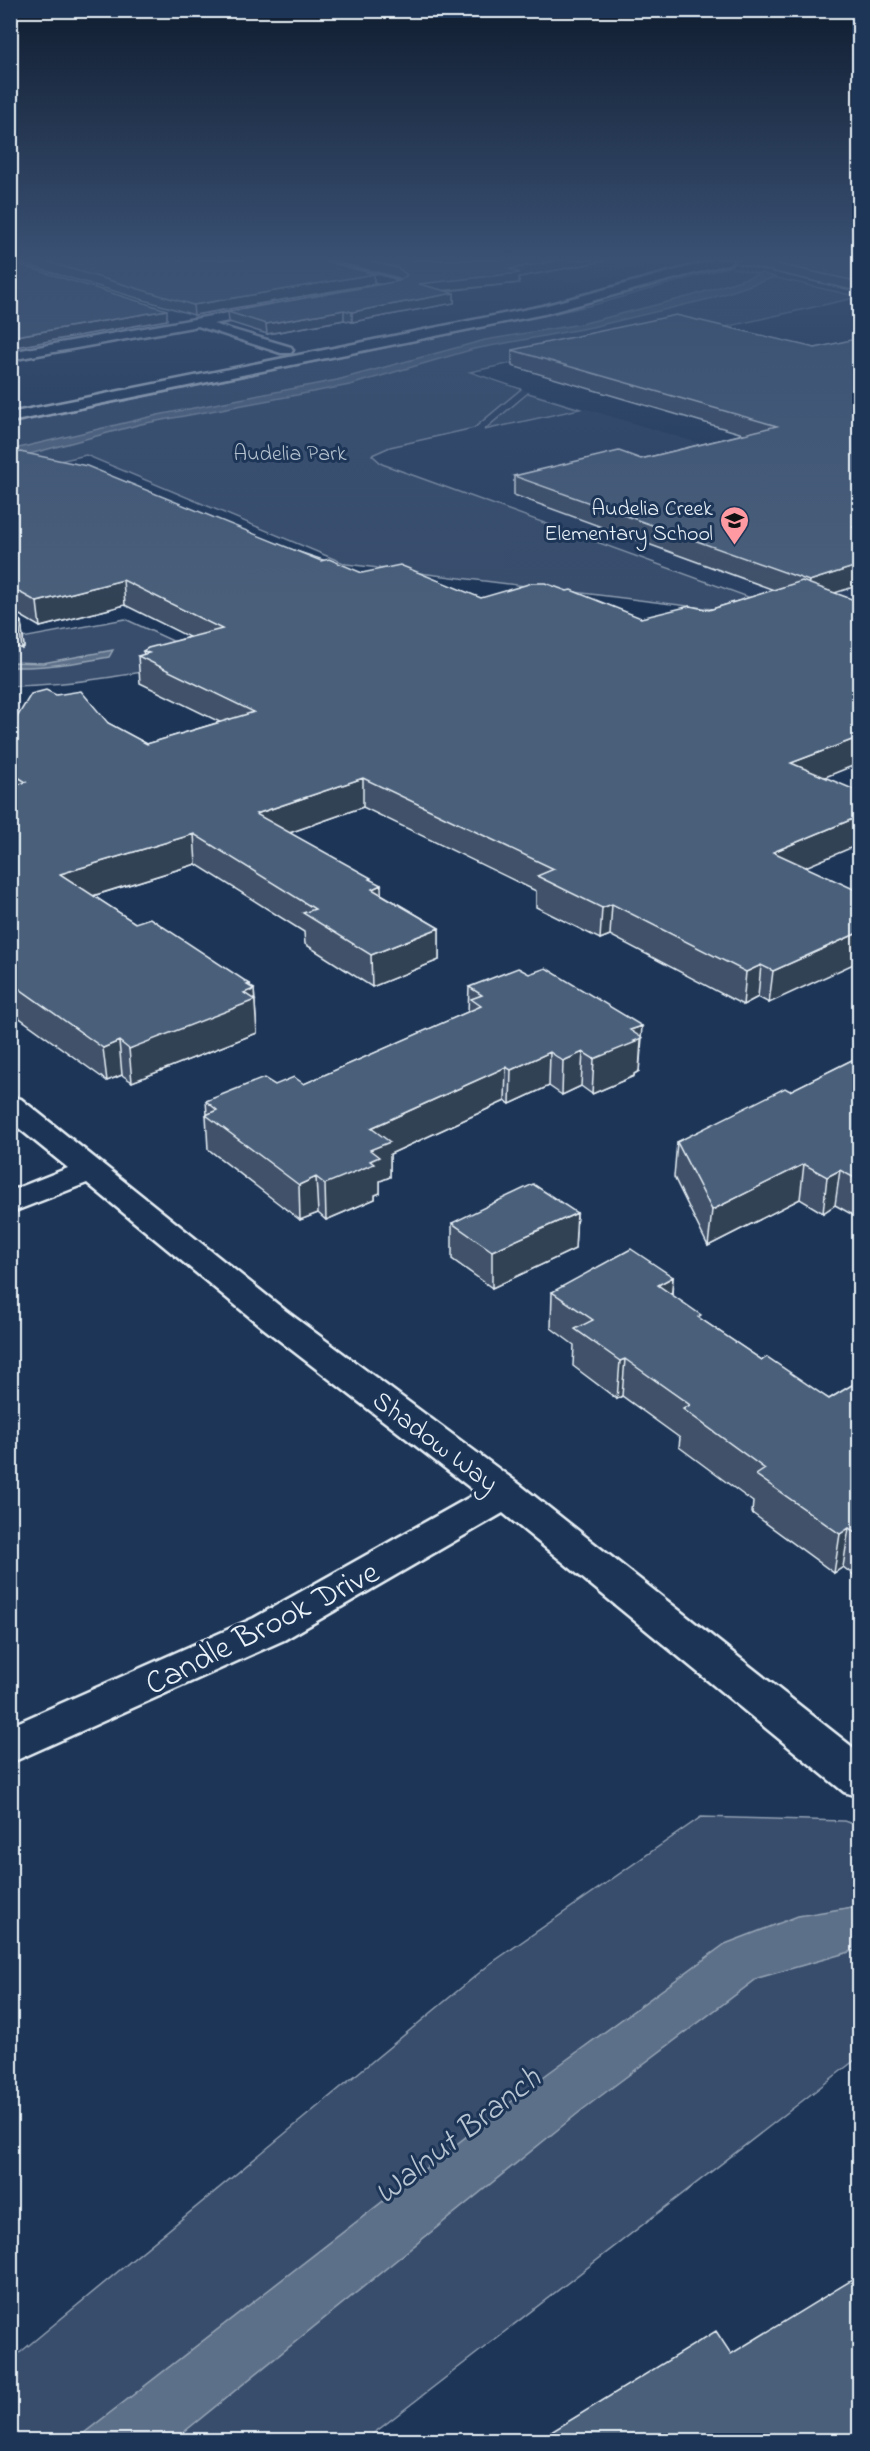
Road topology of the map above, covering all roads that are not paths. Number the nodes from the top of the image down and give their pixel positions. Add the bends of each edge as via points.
1 (161, 374) edge
2 (229, 374) edge
3 (10, 404) edge
4 (10, 418) edge
5 (10, 1106) edge
6 (91, 1170) junction
7 (10, 1203) edge
8 (505, 1494) junction
9 (10, 1746) edge
10 (860, 1779) edge

1 - 3 main road
2 - 4 main road
5 - 6 main road, Shadow Way
6 - 7 main road
6 - 8 main road, Shadow Way via 274,1318
8 - 9 main road, Candle Brook Drive via 269,1629
8 - 10 main road, Shadow Way

